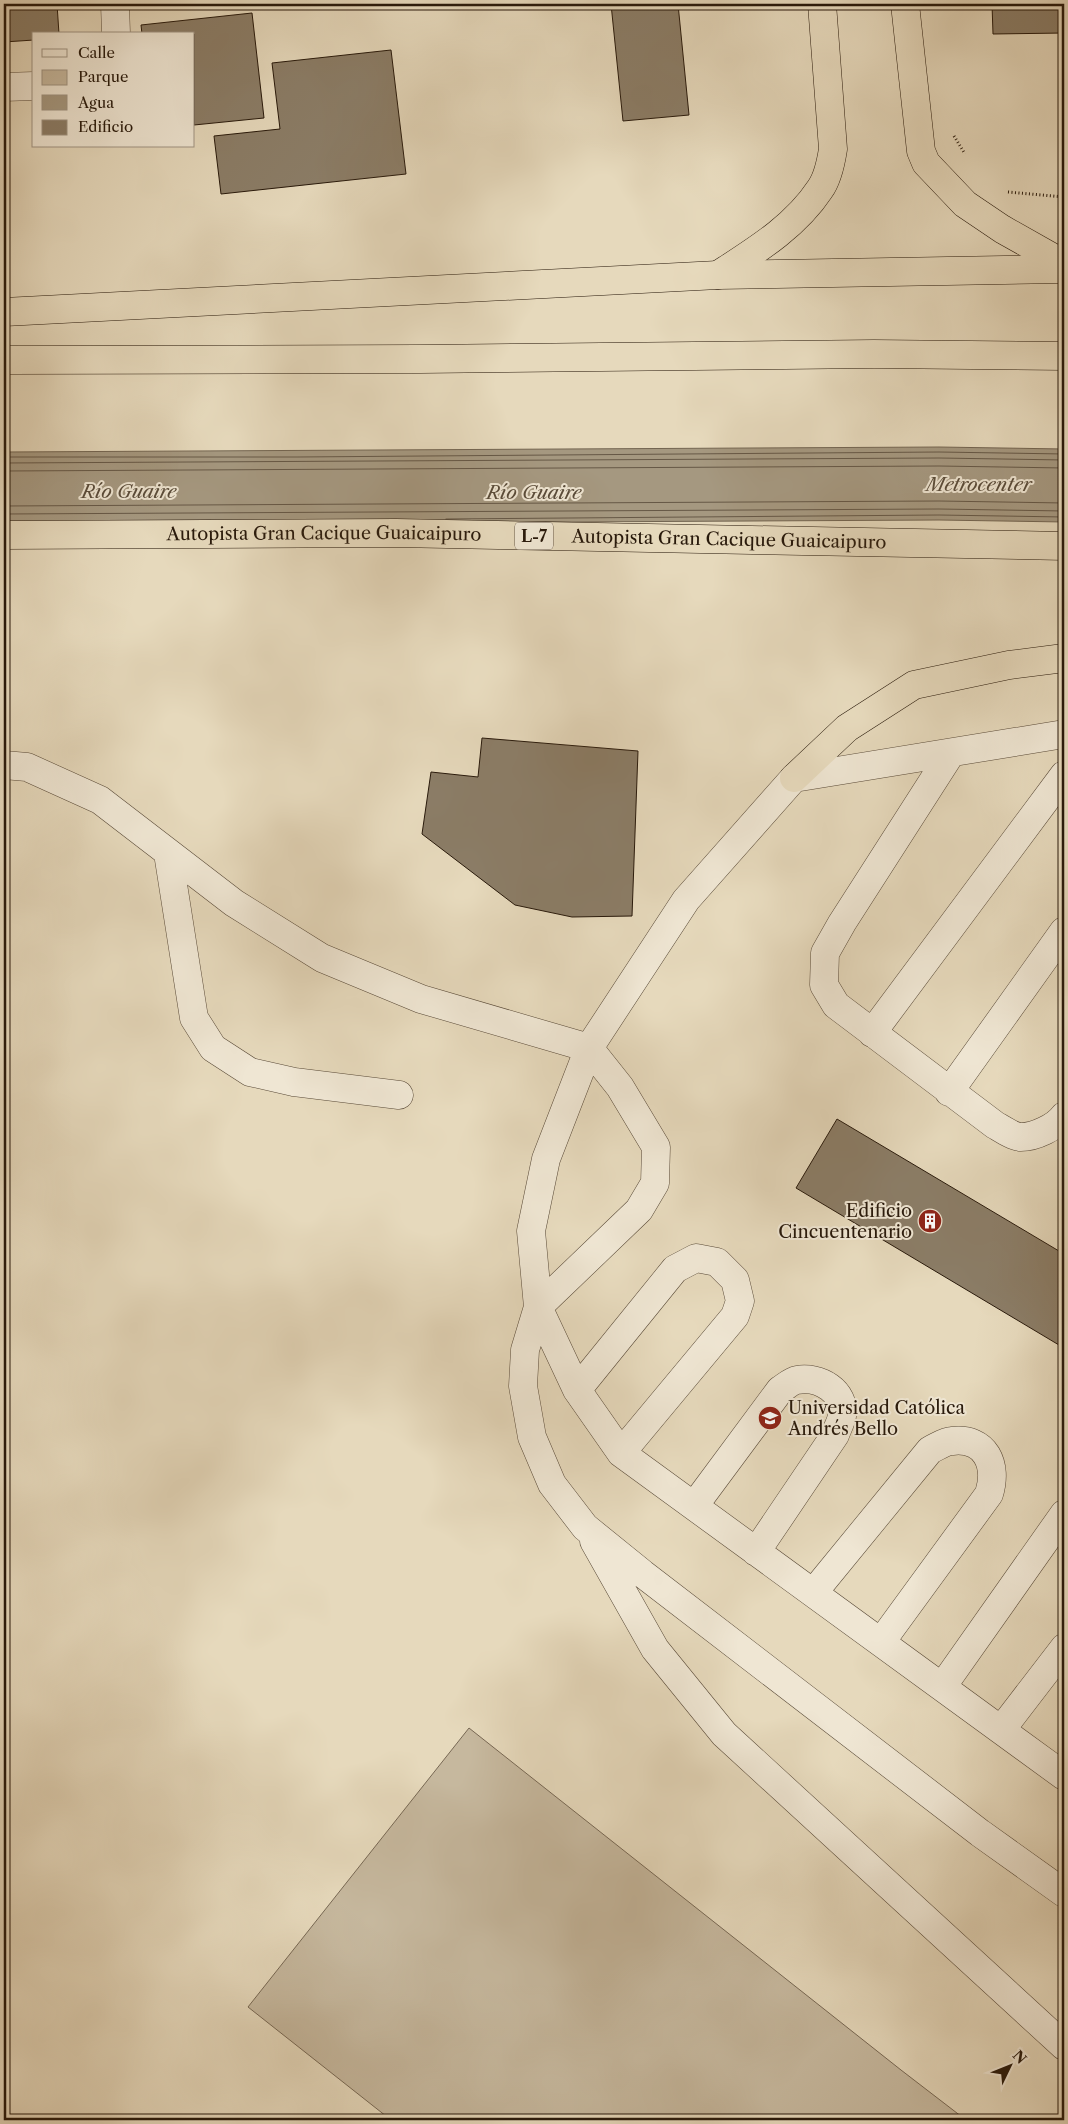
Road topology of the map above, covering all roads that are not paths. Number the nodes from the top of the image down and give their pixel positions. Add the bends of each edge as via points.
1 (115, 4) edge
2 (822, 4) edge
3 (905, 4) edge
4 (116, 32) edge
5 (32, 86) edge
6 (4, 87) edge
7 (1064, 264) edge
8 (1064, 269) edge
9 (718, 275) junction
10 (4, 312) edge
11 (1064, 356) edge
12 (4, 360) edge
13 (4, 535) edge
14 (1064, 546) edge
15 (1064, 658) edge
16 (1064, 734) edge
17 (951, 753) junction
18 (4, 765) edge
19 (1064, 775) edge
20 (794, 778) junction
21 (168, 854) junction
22 (1064, 932) edge
23 (872, 1033) junction
24 (589, 1048) junction
25 (949, 1092) junction
26 (399, 1095) dead end
27 (1064, 1116) edge
28 (538, 1307) junction
29 (577, 1390) junction
30 (621, 1453) junction
31 (694, 1506) junction
32 (1064, 1514) edge
33 (585, 1527) junction
34 (756, 1552) junction
35 (813, 1593) junction
36 (881, 1642) junction
37 (1064, 1648) edge
38 (942, 1687) junction
39 (1001, 1730) junction
40 (1062, 1770) edge
41 (1064, 1893) edge
42 (1064, 2046) edge

1 - 4 lane
2 - 9 highway via 833,149 830,166 821,188 803,211 780,233
3 - 7 highway via 921,151 926,163 965,204
5 - 6 lane
8 - 9 highway
9 - 10 highway
11 - 12 highway via 874,354
13 - 14 highway, Autopista Gran Cacique Guaicaipuro / L-7 via 396,533
15 - 20 highway via 1009,665 914,685 847,728
16 - 17 lane
17 - 20 lane
17 - 23 lane via 825,953 824,985 836,1005
18 - 21 lane via 27,767 100,800
19 - 23 lane
20 - 24 lane via 686,900
21 - 24 lane via 234,903 322,958 421,999
21 - 26 lane via 194,1018 213,1048 250,1072 294,1082
22 - 25 lane
23 - 25 lane
24 - 28 lane via 544,1168 531,1231
24 - 28 lane via 620,1087 656,1147 655,1184 639,1210
25 - 27 lane via 995,1125 1020,1137 1037,1134 1060,1122
28 - 29 lane
28 - 33 lane via 525,1350 523,1386 532,1437 552,1484
29 - 30 lane
29 - 30 lane via 675,1269 696,1258 703,1259 717,1262 735,1280 740,1301 735,1316
30 - 31 lane
31 - 34 lane
31 - 34 lane via 780,1390 795,1380 813,1379 828,1384 838,1398 842,1415 835,1435
32 - 38 lane
33 - 41 lane via 973,1828
33 - 42 lane via 656,1649 724,1734
34 - 35 lane
35 - 36 lane
35 - 36 lane via 930,1450 951,1440 971,1443 985,1453 993,1468 994,1479 989,1494
36 - 38 lane
37 - 39 lane
38 - 39 lane
39 - 40 lane

